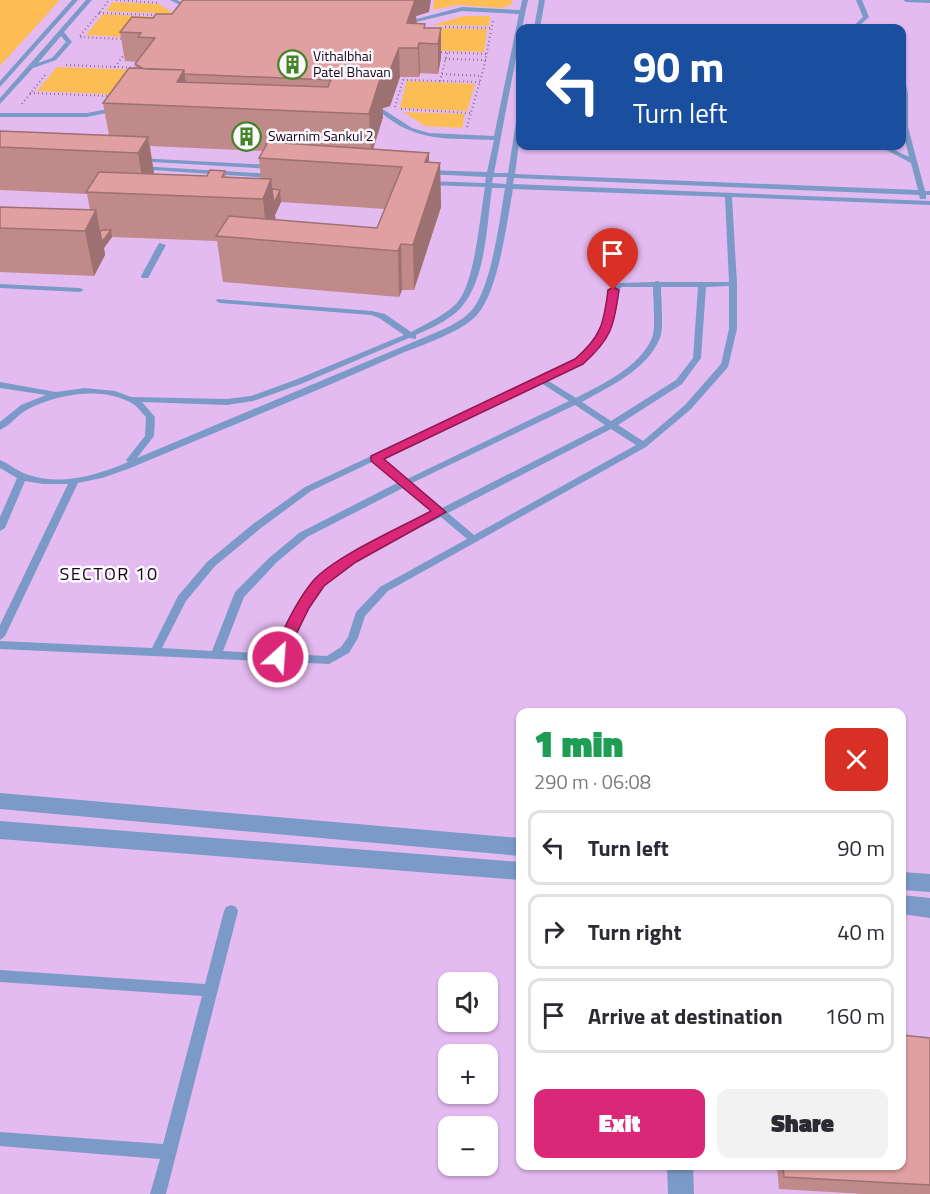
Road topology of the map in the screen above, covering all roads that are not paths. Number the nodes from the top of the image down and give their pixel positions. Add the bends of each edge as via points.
1 (75, 0) edge
2 (89, 0) edge
3 (174, 0) edge
4 (195, 0) edge
5 (525, 0) edge
6 (542, 0) edge
7 (859, 0) edge
8 (906, 0) edge
9 (930, 1) edge
10 (190, 8) junction
11 (522, 12) junction
12 (197, 14) edge
13 (412, 21) edge
14 (520, 24) edge
15 (538, 24) edge
16 (859, 24) edge
17 (61, 32) junction
18 (516, 44) edge
19 (30, 68) junction
20 (0, 85) edge
21 (0, 102) edge
22 (124, 107) edge
23 (382, 111) edge
24 (0, 115) edge
25 (906, 130) edge
26 (516, 137) edge
27 (498, 138) junction
28 (890, 150) edge
29 (176, 162) junction
30 (914, 162) junction
31 (204, 163) junction
32 (263, 166) junction
33 (285, 167) edge
34 (200, 172) junction
35 (421, 172) edge
36 (490, 174) junction
37 (509, 175) junction
38 (279, 176) edge
39 (195, 180) edge
40 (419, 182) edge
41 (701, 183) junction
42 (489, 185) junction
43 (509, 186) junction
44 (701, 193) junction
45 (926, 193) edge
46 (728, 195) junction
47 (928, 203) edge
48 (162, 245) dead end
49 (145, 276) dead end
50 (657, 283) junction
51 (702, 284) junction
52 (734, 284) junction
53 (0, 286) edge
54 (80, 290) dead end
55 (220, 301) dead end
56 (410, 335) junction
57 (419, 342) junction
58 (543, 381) junction
59 (0, 385) edge
60 (56, 394) junction
61 (132, 399) junction
62 (575, 402) junction
63 (611, 425) junction
64 (0, 427) edge
65 (643, 445) junction
66 (376, 459) junction
67 (0, 463) edge
68 (110, 472) junction
69 (22, 477) junction
70 (74, 481) junction
71 (405, 483) junction
72 (440, 512) junction
73 (0, 528) edge
74 (472, 538) junction
75 (0, 636) edge
76 (0, 645) edge
77 (155, 652) junction
78 (216, 655) junction
79 (278, 657) junction
80 (0, 801) edge
81 (0, 830) edge
82 (516, 847) edge
83 (516, 871) edge
84 (906, 881) edge
85 (930, 883) edge
86 (906, 905) edge
87 (930, 908) edge
88 (231, 911) dead end
89 (0, 976) edge
90 (210, 990) junction
91 (0, 1139) edge
92 (169, 1152) junction
93 (680, 1170) edge
94 (158, 1194) edge
95 (681, 1194) edge

1 - 20 lane
2 - 17 lane
3 - 10 lane
4 - 10 lane
5 - 11 lane
6 - 15 lane
7 - 16 lane via 866,16
8 - 9 lane
10 - 12 lane
11 - 13 lane via 462,9
11 - 14 lane
17 - 19 lane
17 - 19 lane via 69,42 54,59
18 - 27 lane
19 - 21 lane
22 - 24 lane via 87,116
23 - 27 lane via 417,132
25 - 30 lane
26 - 37 lane
27 - 36 lane
28 - 30 lane
29 - 31 lane
29 - 32 lane via 203,157 243,158
29 - 34 lane via 129,163
30 - 45 lane
31 - 32 lane
31 - 34 lane
32 - 33 lane
34 - 38 lane
34 - 39 lane
35 - 36 lane
36 - 37 lane
36 - 42 lane
37 - 41 lane
37 - 43 lane
40 - 42 lane
41 - 44 lane
41 - 45 lane
42 - 43 lane
42 - 56 lane via 477,264 467,294 446,316
43 - 44 lane
43 - 57 lane via 489,286 475,313
44 - 46 lane
45 - 47 lane
46 - 47 lane
46 - 52 lane
48 - 49 lane
50 - 51 lane
50 - 58 lane via 620,285 613,290 610,321 597,345 579,362
50 - 62 lane via 657,337 644,358 619,378
51 - 52 lane
51 - 63 lane via 697,358 679,382
52 - 65 lane via 733,329 725,365 688,407
53 - 54 lane
55 - 56 lane via 372,314 382,316
56 - 57 lane
56 - 61 lane via 253,398 227,402
57 - 68 lane via 302,395
58 - 62 lane
58 - 66 lane
59 - 60 lane
60 - 61 lane via 99,391
60 - 64 lane via 22,408
61 - 68 lane via 147,410 152,422 151,435 143,449
62 - 63 lane
62 - 71 lane
63 - 65 lane
63 - 72 lane
65 - 74 lane
66 - 71 lane
66 - 77 lane via 308,489 211,564 182,599
67 - 69 lane
68 - 70 lane
69 - 70 lane
69 - 73 lane
70 - 75 lane
71 - 72 lane
71 - 78 lane via 303,535 273,560 239,595
72 - 74 lane
72 - 79 lane via 351,559 319,583
74 - 79 lane via 384,589 360,615 345,650 329,660
76 - 77 lane
77 - 78 lane
78 - 79 lane
80 - 82 street
81 - 83 street
84 - 85 street
86 - 87 street
88 - 90 lane
89 - 90 lane
90 - 92 lane
91 - 92 lane
92 - 94 lane
93 - 95 street

